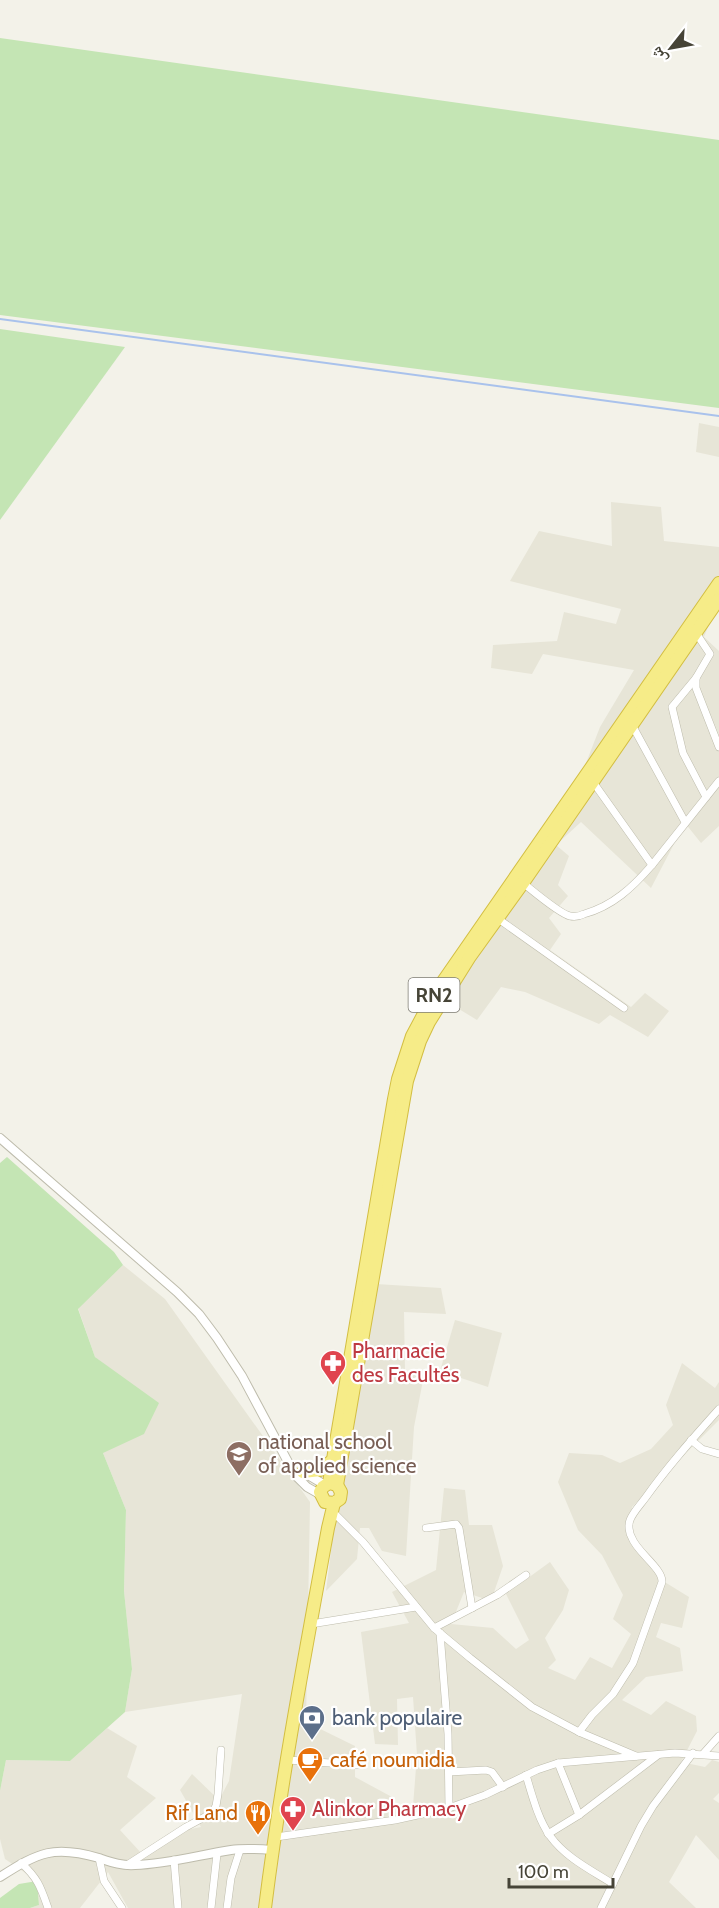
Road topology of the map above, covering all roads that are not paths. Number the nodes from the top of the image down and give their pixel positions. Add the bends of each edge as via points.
1 (719, 583) edge
2 (719, 599) edge
3 (715, 612) edge
4 (696, 633) junction
5 (696, 678) junction
6 (632, 725) junction
7 (719, 747) edge
8 (719, 781) edge
9 (593, 782) junction
10 (706, 797) junction
11 (685, 822) junction
12 (652, 865) junction
13 (524, 884) junction
14 (497, 918) junction
15 (624, 1008) dead end
16 (0, 1138) edge
17 (719, 1409) edge
18 (691, 1440) junction
19 (719, 1454) edge
20 (333, 1460) junction
21 (290, 1465) junction
22 (303, 1472) junction
23 (329, 1495) junction
24 (426, 1528) dead end
25 (526, 1575) dead end
26 (416, 1607) junction
27 (472, 1608) junction
28 (311, 1624) junction
29 (437, 1630) junction
30 (579, 1732) junction
31 (719, 1736) edge
32 (221, 1750) dead end
33 (693, 1753) junction
34 (660, 1754) junction
35 (703, 1754) junction
36 (719, 1756) edge
37 (638, 1757) junction
38 (288, 1760) junction
39 (558, 1763) junction
40 (358, 1765) dead end
41 (449, 1772) junction
42 (526, 1775) junction
43 (503, 1787) junction
44 (449, 1808) junction
45 (579, 1815) junction
46 (548, 1834) junction
47 (276, 1837) junction
48 (240, 1850) junction
49 (272, 1850) junction
50 (216, 1854) junction
51 (99, 1858) junction
52 (174, 1860) junction
53 (21, 1863) junction
54 (127, 1865) junction
55 (0, 1877) edge
56 (613, 1884) junction
57 (48, 1908) edge
58 (122, 1908) edge
59 (177, 1908) edge
60 (211, 1908) edge
61 (227, 1908) edge
62 (265, 1908) edge
63 (602, 1908) edge

1 - 20 highway, RN2 via 441,984 412,1036 396,1089
2 - 3 highway, RN2
3 - 4 highway, RN2
4 - 5 street via 710,654
4 - 6 highway, RN2
5 - 7 street
5 - 10 street via 672,707 683,753
6 - 9 highway, RN2
6 - 11 street
8 - 10 street
9 - 12 street
9 - 13 highway, RN2
10 - 11 street
11 - 12 street
12 - 13 street via 610,904 576,916 565,914
13 - 14 highway, RN2
14 - 15 street
14 - 23 highway, RN2 via 429,1022 406,1081
16 - 21 street via 193,1308 242,1376
17 - 18 street
18 - 19 street via 702,1449
18 - 30 street via 630,1519 633,1542 659,1571 662,1582 633,1663
20 - 22 highway via 320,1470
20 - 23 highway, RN2
21 - 22 street
21 - 23 street via 300,1482
22 - 23 street
23 - 26 street
23 - 28 highway, RN2 via 328,1528
24 - 27 street via 456,1524 459,1528
25 - 27 street
26 - 28 street
26 - 29 street
27 - 29 street
28 - 38 highway, RN2
29 - 30 street via 532,1707
29 - 41 street
30 - 37 street
31 - 35 street
32 - 54 street via 217,1800 212,1813
33 - 34 street
33 - 35 street
33 - 56 street via 653,1806
34 - 37 street
34 - 45 street
35 - 36 street
37 - 39 street
38 - 40 street
38 - 47 highway, RN2
39 - 42 street
39 - 45 street
41 - 43 street via 486,1770
41 - 44 street
42 - 43 street
42 - 46 street
43 - 44 street
44 - 47 street
45 - 46 street
46 - 56 street via 572,1858
47 - 49 highway, RN2
48 - 49 street
48 - 50 street
48 - 61 street
49 - 62 highway, RN2
50 - 52 street
50 - 60 street
51 - 53 street via 65,1851
51 - 54 street
51 - 58 street via 104,1881
52 - 54 street
52 - 59 street
53 - 55 street
53 - 57 street via 39,1882
56 - 63 street

